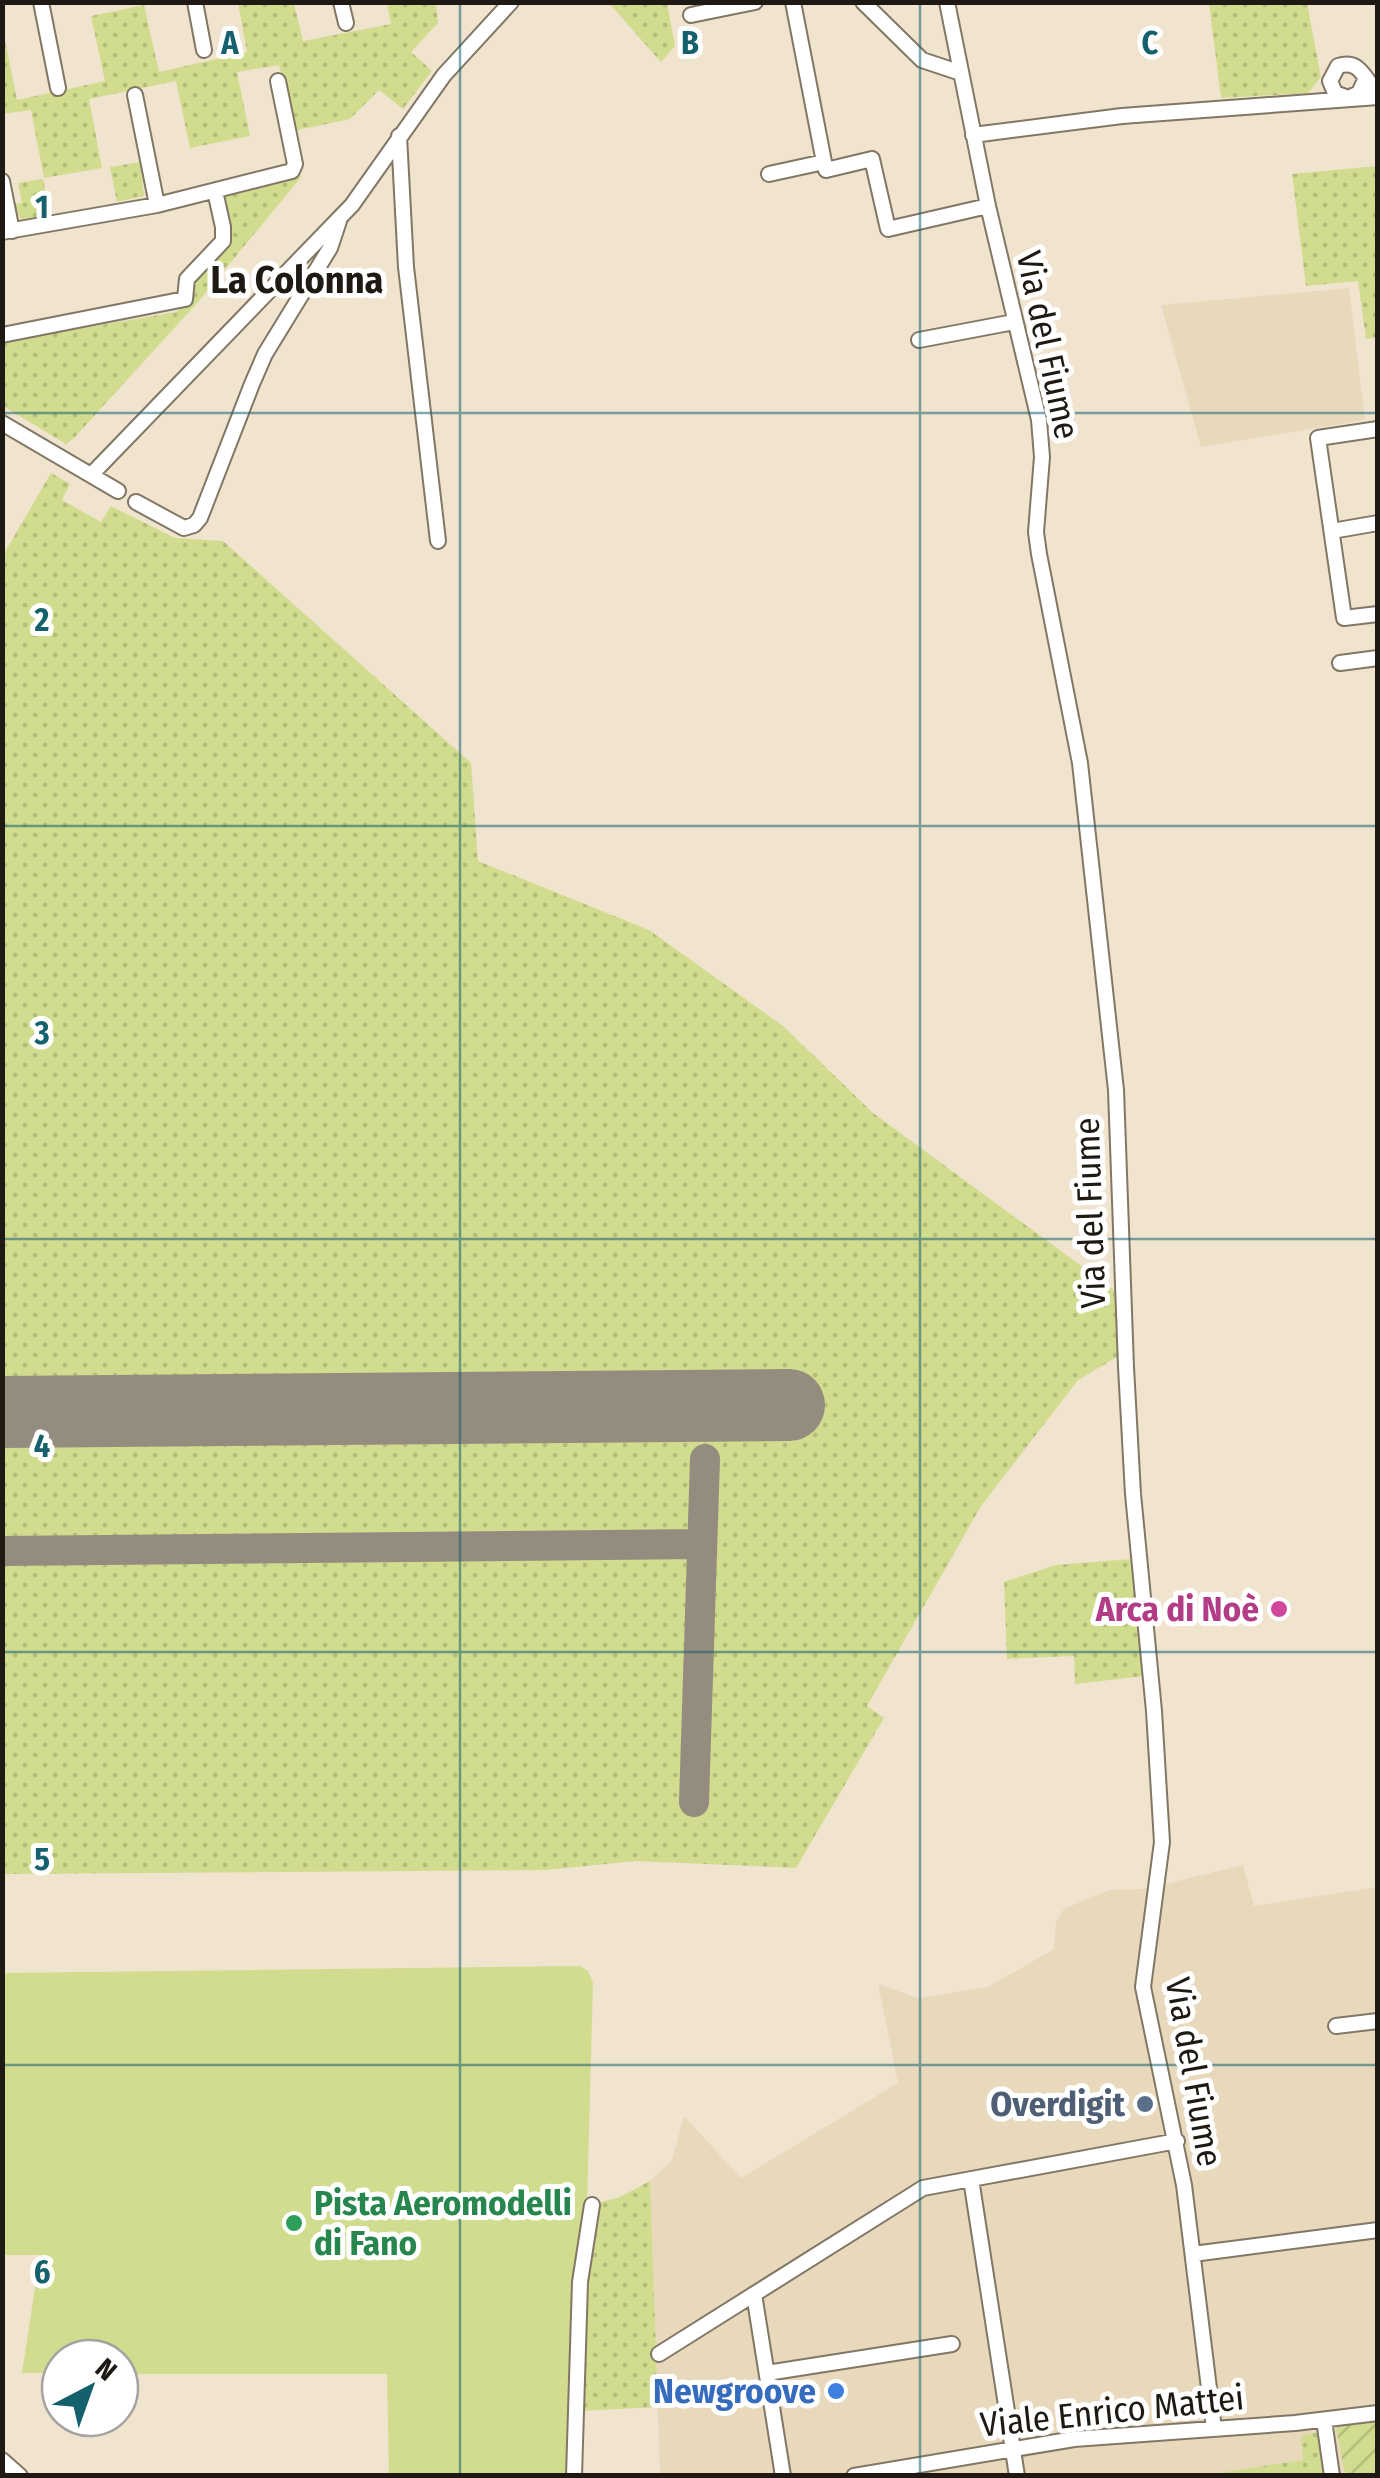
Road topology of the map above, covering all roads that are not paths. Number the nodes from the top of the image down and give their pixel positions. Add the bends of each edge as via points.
1 (41, 2) edge
2 (195, 2) edge
3 (341, 2) edge
4 (510, 2) edge
5 (755, 2) edge
6 (793, 2) edge
7 (864, 2) edge
8 (947, 2) edge
9 (692, 15) dead end
10 (346, 23) dead end
11 (204, 50) dead end
12 (960, 73) junction
13 (1365, 80) junction
14 (278, 81) dead end
15 (1330, 82) junction
16 (58, 88) dead end
17 (1378, 94) edge
18 (135, 95) dead end
19 (1348, 98) junction
20 (1311, 102) junction
21 (973, 134) junction
22 (399, 136) junction
23 (824, 162) junction
24 (769, 174) dead end
25 (2, 181) edge
26 (214, 191) junction
27 (157, 204) junction
28 (988, 206) junction
29 (345, 212) junction
30 (7, 232) edge
31 (1014, 322) junction
32 (2, 335) edge
33 (919, 340) dead end
34 (2, 424) edge
35 (1378, 429) edge
36 (91, 475) junction
37 (118, 491) dead end
38 (136, 502) dead end
39 (1378, 524) edge
40 (1332, 531) junction
41 (438, 542) dead end
42 (1378, 614) edge
43 (1378, 658) edge
44 (1340, 663) dead end
45 (1378, 2021) edge
46 (1336, 2026) dead end
47 (1177, 2141) junction
48 (970, 2179) junction
49 (592, 2205) dead end
50 (1378, 2230) edge
51 (1193, 2254) junction
52 (754, 2294) junction
53 (952, 2344) dead end
54 (659, 2354) dead end
55 (767, 2373) junction
56 (1378, 2413) edge
57 (1324, 2420) junction
58 (1214, 2429) junction
59 (1013, 2448) junction
60 (574, 2476) edge
61 (784, 2476) edge
62 (854, 2476) edge
63 (1018, 2476) edge
64 (1332, 2476) edge

1 - 16 street
2 - 11 street
3 - 10 street
4 - 22 street
5 - 9 street
6 - 23 street
7 - 12 street via 922,60
8 - 12 street, Via del Fiume
12 - 21 street, Via del Fiume
13 - 15 street via 1358,66 1344,64
13 - 17 street
13 - 19 street
14 - 26 street via 292,171
15 - 19 street
15 - 20 street
17 - 19 street
18 - 27 street
19 - 20 street
20 - 21 street
21 - 28 street, Via del Fiume
22 - 29 street
22 - 41 street via 406,268
23 - 24 street
23 - 28 street via 826,170 872,159 888,229
25 - 30 street
26 - 27 street
26 - 32 street via 222,241 187,279 185,299
27 - 30 street
28 - 31 street, Via del Fiume
29 - 36 street
29 - 38 street via 266,354 200,518 184,528
31 - 33 street
31 - 47 street, Via del Fiume via 1039,420 1036,532 1080,763 1116,1090 1130,1440 1162,1842 1143,1987
34 - 36 street
35 - 40 street via 1318,438
36 - 37 street
39 - 40 street
40 - 42 street via 1344,618
43 - 44 street
45 - 46 street
47 - 48 street
47 - 51 street, Via del Fiume
48 - 52 street via 923,2188
48 - 59 street
49 - 60 street via 580,2282
50 - 51 street
51 - 58 street, Via del Fiume
52 - 54 street
52 - 55 street
53 - 55 street
55 - 61 street
56 - 57 street, Viale Enrico Mattei
57 - 58 street, Viale Enrico Mattei
57 - 64 street
58 - 59 street, Viale Enrico Mattei
59 - 62 street, Viale Enrico Mattei
59 - 63 street

